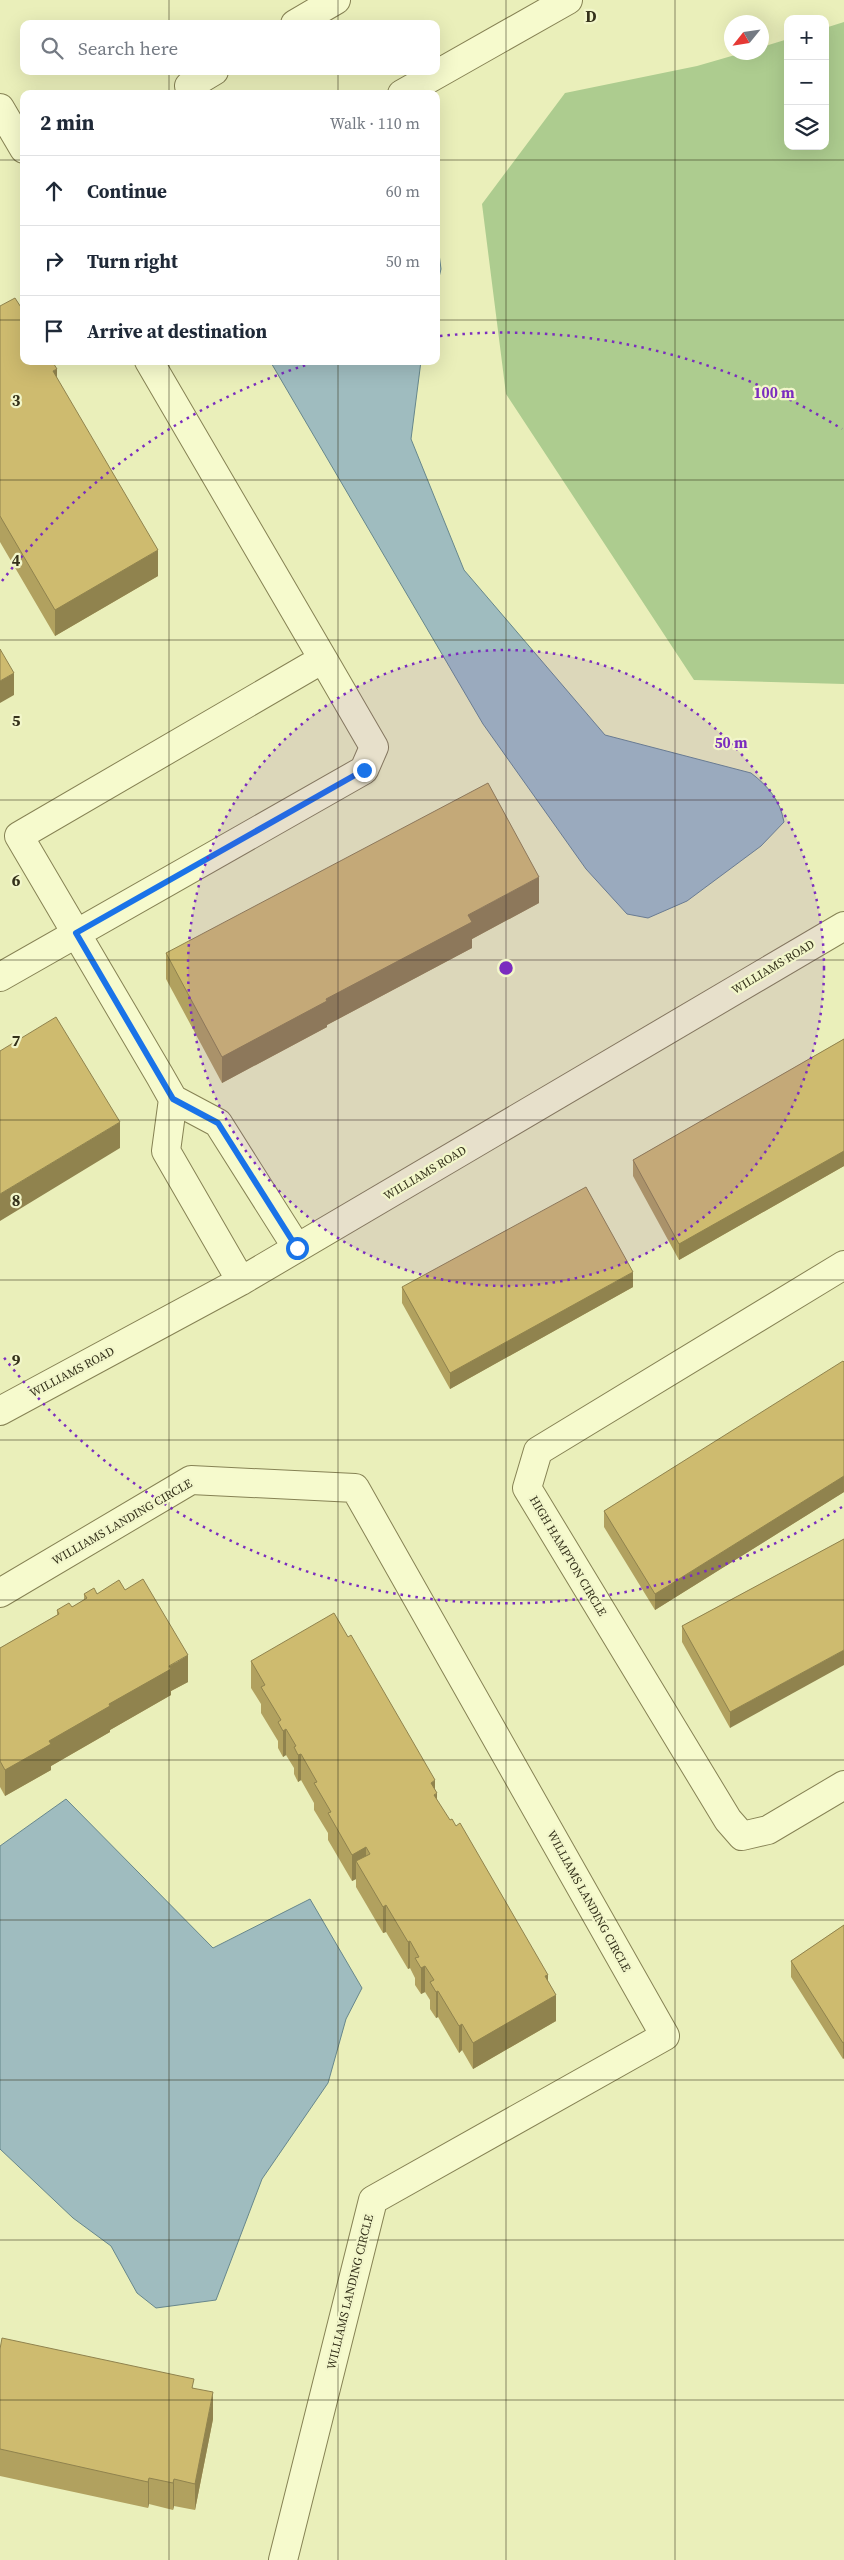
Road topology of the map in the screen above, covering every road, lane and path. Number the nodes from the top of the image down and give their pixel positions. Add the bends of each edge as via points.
1 (336, 0) edge
2 (568, 0) edge
3 (302, 20) edge
4 (440, 72) edge
5 (207, 75) edge
6 (436, 75) edge
7 (191, 90) edge
8 (409, 90) edge
9 (0, 108) edge
10 (20, 141) edge
11 (151, 365) edge
12 (323, 659) junction
13 (9, 841) edge
14 (844, 926) edge
15 (76, 933) junction
16 (0, 977) edge
17 (173, 1099) junction
18 (297, 1248) junction
19 (844, 1265) edge
20 (242, 1281) junction
21 (0, 1411) edge
22 (0, 1593) edge
23 (844, 1785) edge
24 (283, 2560) edge

1 - 3 street
2 - 4 street
5 - 7 street via 189,86
6 - 8 street
9 - 10 street
11 - 12 street
12 - 13 street
12 - 15 street via 374,747 364,770
13 - 15 street
14 - 18 street, WILLIAMS ROAD
15 - 16 street
15 - 17 street
17 - 18 street via 218,1123
17 - 20 street via 166,1151
18 - 20 street, WILLIAMS ROAD
19 - 23 street, HIGH HAMPTON CIRCLE via 538,1451 527,1488 728,1820 742,1836 768,1830
20 - 21 street, WILLIAMS ROAD
22 - 24 street, WILLIAMS LANDING CIRCLE via 192,1480 355,1488 665,2036 373,2200

